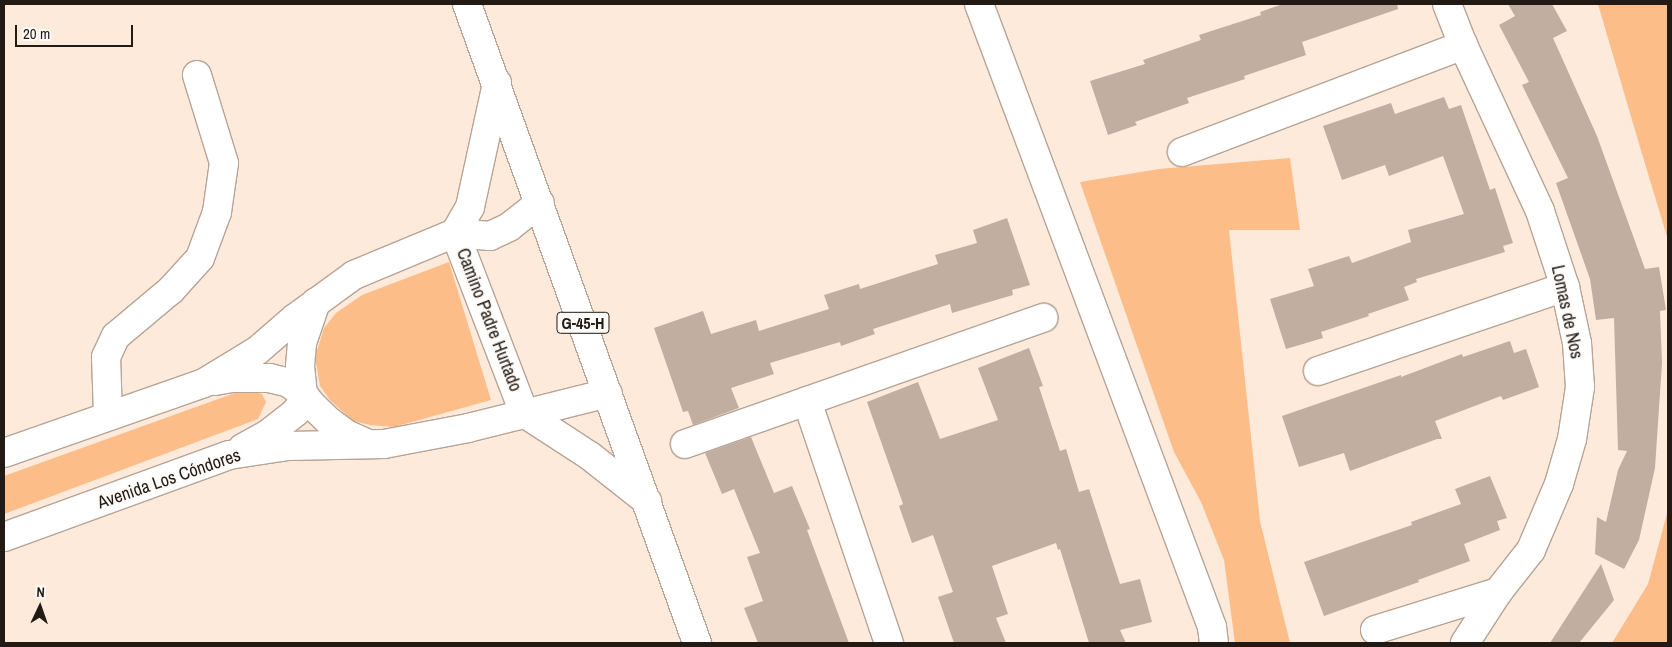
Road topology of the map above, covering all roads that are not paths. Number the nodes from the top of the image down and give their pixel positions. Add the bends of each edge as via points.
1 (467, 4) edge
2 (979, 4) edge
3 (1447, 4) edge
4 (1463, 45) junction
5 (197, 75) dead end
6 (497, 83) junction
7 (1182, 152) dead end
8 (540, 203) junction
9 (456, 233) junction
10 (1565, 287) junction
11 (316, 302) junction
12 (1043, 318) dead end
13 (1318, 371) dead end
14 (204, 383) junction
15 (303, 393) junction
16 (608, 393) junction
17 (807, 400) junction
18 (524, 413) junction
19 (108, 416) junction
20 (685, 444) dead end
21 (370, 445) junction
22 (4, 453) edge
23 (229, 455) junction
24 (647, 501) junction
25 (4, 537) edge
26 (1498, 592) junction
27 (1375, 630) dead end
28 (697, 643) edge
29 (889, 643) edge
30 (1214, 643) edge
31 (1465, 643) edge

1 - 6 street, G-45-H
2 - 30 street via 1212,628
3 - 4 street, Lomas de Nos
4 - 7 street
4 - 10 street, Lomas de Nos via 1540,211
5 - 19 street via 224,163 217,212 200,258 171,290 116,336 106,357
6 - 8 street, G-45-H
6 - 9 street, Camino Padre Hurtado via 470,207
8 - 9 street via 509,227 490,236
8 - 16 street, G-45-H
9 - 11 street via 354,275
9 - 18 street, Camino Padre Hurtado
10 - 13 street
10 - 26 street, Lomas de Nos via 1577,343 1580,387 1572,439 1559,484 1531,550
11 - 14 street via 258,350
11 - 15 street via 302,343
12 - 17 street
14 - 15 street via 232,378 269,378 286,382
14 - 19 street
15 - 21 street via 330,422
15 - 23 street via 301,404 287,420
16 - 18 street, Avenida Los Cóndores
16 - 24 street, G-45-H
17 - 20 street
17 - 29 street
18 - 21 street, Avenida Los Cóndores via 417,439
18 - 24 street, Camino Padre Hurtado via 590,456
19 - 22 street
21 - 23 street, Avenida Los Cóndores via 288,446
23 - 25 street, Avenida Los Cóndores
24 - 28 street, G-45-H
26 - 27 street
26 - 31 street, Lomas de Nos

